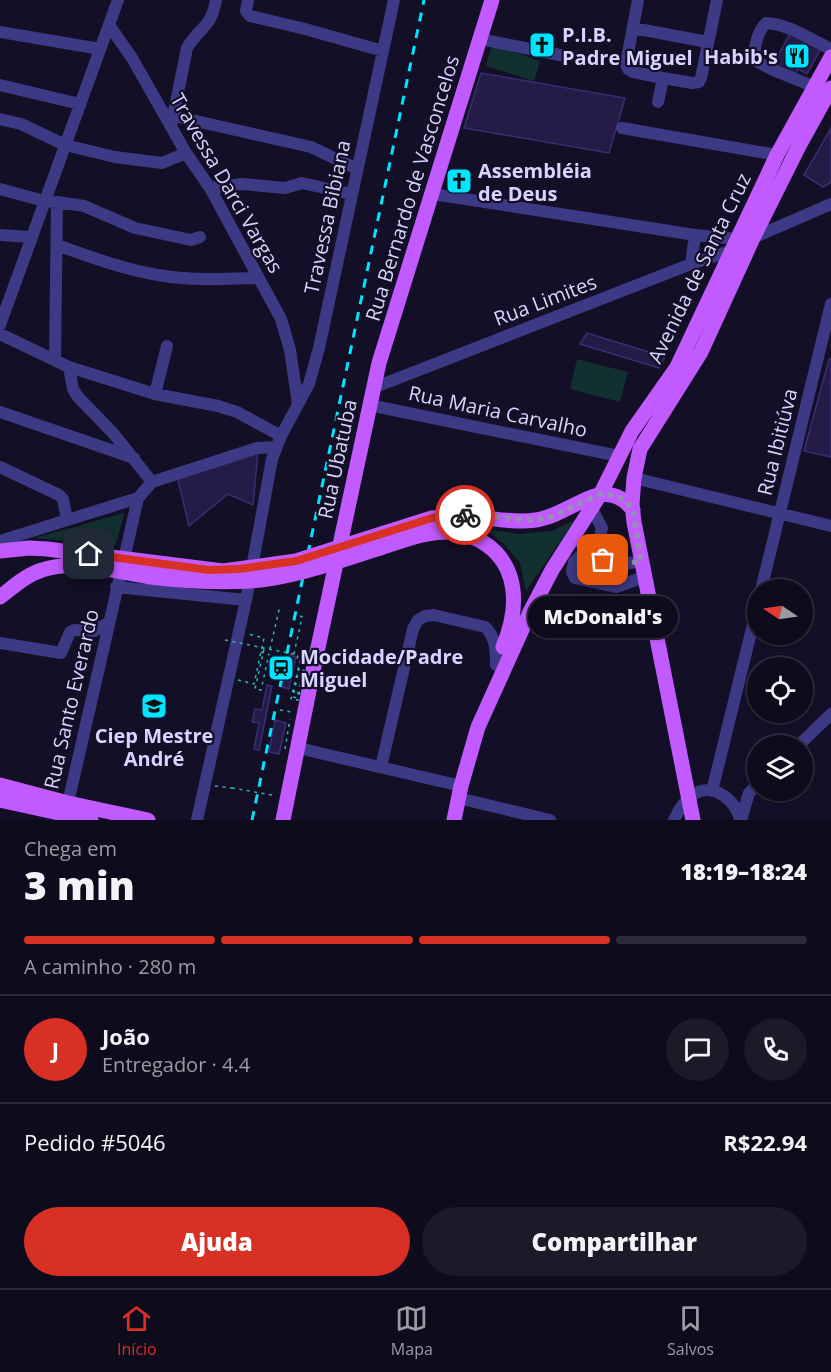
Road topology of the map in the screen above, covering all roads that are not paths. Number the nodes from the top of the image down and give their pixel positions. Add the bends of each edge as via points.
1 (118, 0) edge
2 (216, 0) edge
3 (248, 0) edge
4 (394, 0) edge
5 (492, 0) edge
6 (638, 0) edge
7 (717, 0) edge
8 (109, 25) junction
9 (633, 28) junction
10 (0, 32) edge
11 (480, 39) junction
12 (708, 42) junction
13 (100, 49) junction
14 (831, 49) edge
15 (383, 51) junction
16 (565, 56) dead end
17 (831, 57) edge
18 (663, 78) junction
19 (0, 86) edge
20 (815, 87) junction
21 (831, 88) edge
22 (658, 102) dead end
23 (80, 104) junction
24 (0, 119) edge
25 (173, 121) junction
26 (622, 128) dead end
27 (65, 145) junction
28 (186, 153) junction
29 (777, 155) junction
30 (357, 169) junction
31 (210, 188) junction
32 (0, 189) edge
33 (351, 194) junction
34 (433, 194) junction
35 (50, 201) junction
36 (831, 204) edge
37 (0, 235) edge
38 (695, 235) junction
39 (31, 237) junction
40 (200, 237) dead end
41 (753, 238) junction
42 (57, 245) junction
43 (735, 245) junction
44 (691, 264) junction
45 (259, 278) junction
46 (5, 294) edge
47 (831, 304) edge
48 (0, 325) edge
49 (0, 334) edge
50 (167, 346) dead end
51 (55, 360) junction
52 (69, 367) junction
53 (373, 388) junction
54 (155, 394) junction
55 (298, 404) junction
56 (369, 405) junction
57 (0, 412) edge
58 (278, 442) junction
59 (619, 456) junction
60 (135, 458) junction
61 (0, 467) edge
62 (634, 478) junction
63 (152, 482) junction
64 (653, 482) junction
65 (600, 494) junction
66 (138, 498) junction
67 (633, 504) junction
68 (592, 508) junction
69 (780, 513) junction
70 (67, 520) junction
71 (831, 526) edge
72 (0, 541) edge
73 (571, 541) junction
74 (0, 551) edge
75 (641, 561) junction
76 (644, 577) junction
77 (764, 579) edge
78 (116, 587) junction
79 (0, 597) edge
80 (246, 600) junction
81 (601, 600) dead end
82 (651, 610) junction
83 (108, 623) junction
84 (0, 643) edge
85 (749, 645) edge
86 (496, 665) junction
87 (831, 714) edge
88 (478, 727) junction
89 (809, 735) edge
90 (298, 748) junction
91 (381, 767) junction
92 (0, 785) edge
93 (747, 789) edge
94 (460, 792) junction
95 (717, 793) junction
96 (689, 798) junction
97 (0, 800) edge
98 (748, 801) edge
99 (68, 803) junction
100 (91, 820) edge
101 (148, 820) edge
102 (197, 820) edge
103 (283, 820) edge
104 (454, 820) edge
105 (550, 820) edge
106 (674, 820) edge
107 (693, 820) edge
108 (740, 820) edge

1 - 8 street
2 - 25 street via 210,21 187,48
3 - 15 street via 247,14
4 - 15 street, Travessa Bibiana
5 - 11 main road, Rua Bernardo de Vasconcelos
6 - 9 street
7 - 12 street
8 - 13 street
8 - 25 street, Travessa Darci Vargas
9 - 12 street
9 - 18 street via 628,69
10 - 13 street
11 - 16 street
11 - 34 main road, Rua Bernardo de Vasconcelos
12 - 18 street via 699,82
13 - 23 street
14 - 20 street via 787,28 769,23 762,28 756,61
15 - 30 street, Travessa Bibiana
17 - 20 main road, Avenida de Santa Cruz
18 - 22 street
19 - 23 street
20 - 29 main road, Avenida de Santa Cruz
21 - 41 main road, Avenida de Santa Cruz
23 - 27 street
24 - 27 street via 21,124
25 - 28 street, Travessa Darci Vargas
25 - 30 street via 290,140
26 - 29 street
27 - 28 street via 156,163
27 - 35 street
28 - 31 street, Travessa Darci Vargas
29 - 43 main road, Avenida de Santa Cruz
30 - 33 street, Travessa Bibiana
31 - 33 street via 242,184 285,188 302,183
31 - 45 street, Travessa Darci Vargas
32 - 35 street
33 - 55 street, Travessa Bibiana via 319,348 309,384
34 - 38 street
34 - 53 main road, Rua Bernardo de Vasconcelos
35 - 39 street
35 - 40 street via 84,206 135,228 191,240
35 - 42 street
36 - 41 street
37 - 39 street
38 - 43 street
38 - 44 street
39 - 46 street
41 - 62 main road, Avenida de Santa Cruz via 701,352 640,449
42 - 45 street via 95,260 158,275
42 - 51 street
43 - 44 street, Rua Limites
43 - 59 main road, Avenida de Santa Cruz via 677,368
44 - 53 street, Rua Limites
45 - 55 street, Travessa Darci Vargas via 287,336
46 - 48 street
47 - 69 street, Rua Ibitiúva
49 - 51 street
50 - 54 street
51 - 52 street
52 - 54 street
52 - 60 street via 78,397
53 - 56 main road, Rua Ubatuba
54 - 58 street via 237,412
55 - 58 street, Travessa Bibiana
56 - 59 street, Rua Maria Carvalho
56 - 90 main road, Rua Ubatuba
57 - 60 street
58 - 63 street
58 - 80 street, Travessa Bibiana via 269,470
59 - 65 main road, Avenida de Santa Cruz
60 - 63 street
61 - 70 street via 59,495
62 - 64 street
62 - 67 main road, Avenida de Santa Cruz
63 - 66 street
64 - 67 street via 645,486
64 - 69 street
65 - 67 main road via 614,495
65 - 68 main road, Avenida de Santa Cruz
65 - 74 main road, bridge via 551,517 534,520 447,515 296,561 231,570 47,549
66 - 70 street
66 - 78 street, Rua Santo Everardo
67 - 75 main road, Avenida de Santa Cruz
68 - 73 main road, Avenida de Santa Cruz
68 - 73 street via 602,528 598,539 589,543
69 - 71 street
69 - 77 street, Rua Ibitiúva
70 - 72 street
73 - 88 main road, Avenida de Santa Cruz via 530,612
75 - 76 main road, Avenida de Santa Cruz
75 - 76 street via 624,564 580,556 572,572 575,578 616,587
76 - 82 main road, Avenida de Santa Cruz
78 - 80 street
78 - 83 street, Rua Santo Everardo
79 - 86 main road, bridge via 22,580 58,566 210,582 252,581 334,562 426,534 462,533 478,538 498,553 512,581 513,620
80 - 102 street, Travessa Bibiana
81 - 82 street
82 - 96 main road, Avenida de Santa Cruz
83 - 84 street via 94,631 70,632 61,653
83 - 99 street, Rua Santo Everardo
85 - 95 street
86 - 88 main road
86 - 91 street via 494,641 485,627 434,615 422,617 409,642
87 - 89 street
88 - 94 main road, Avenida de Santa Cruz
90 - 91 street
90 - 103 main road, Rua Ubatuba
91 - 94 street
92 - 99 main road
93 - 95 street
94 - 104 main road, Avenida de Santa Cruz
94 - 105 street
95 - 96 street via 698,792
95 - 108 street via 735,807
96 - 106 street
96 - 107 main road, Avenida de Santa Cruz
97 - 100 main road
98 - 108 street
99 - 101 main road

